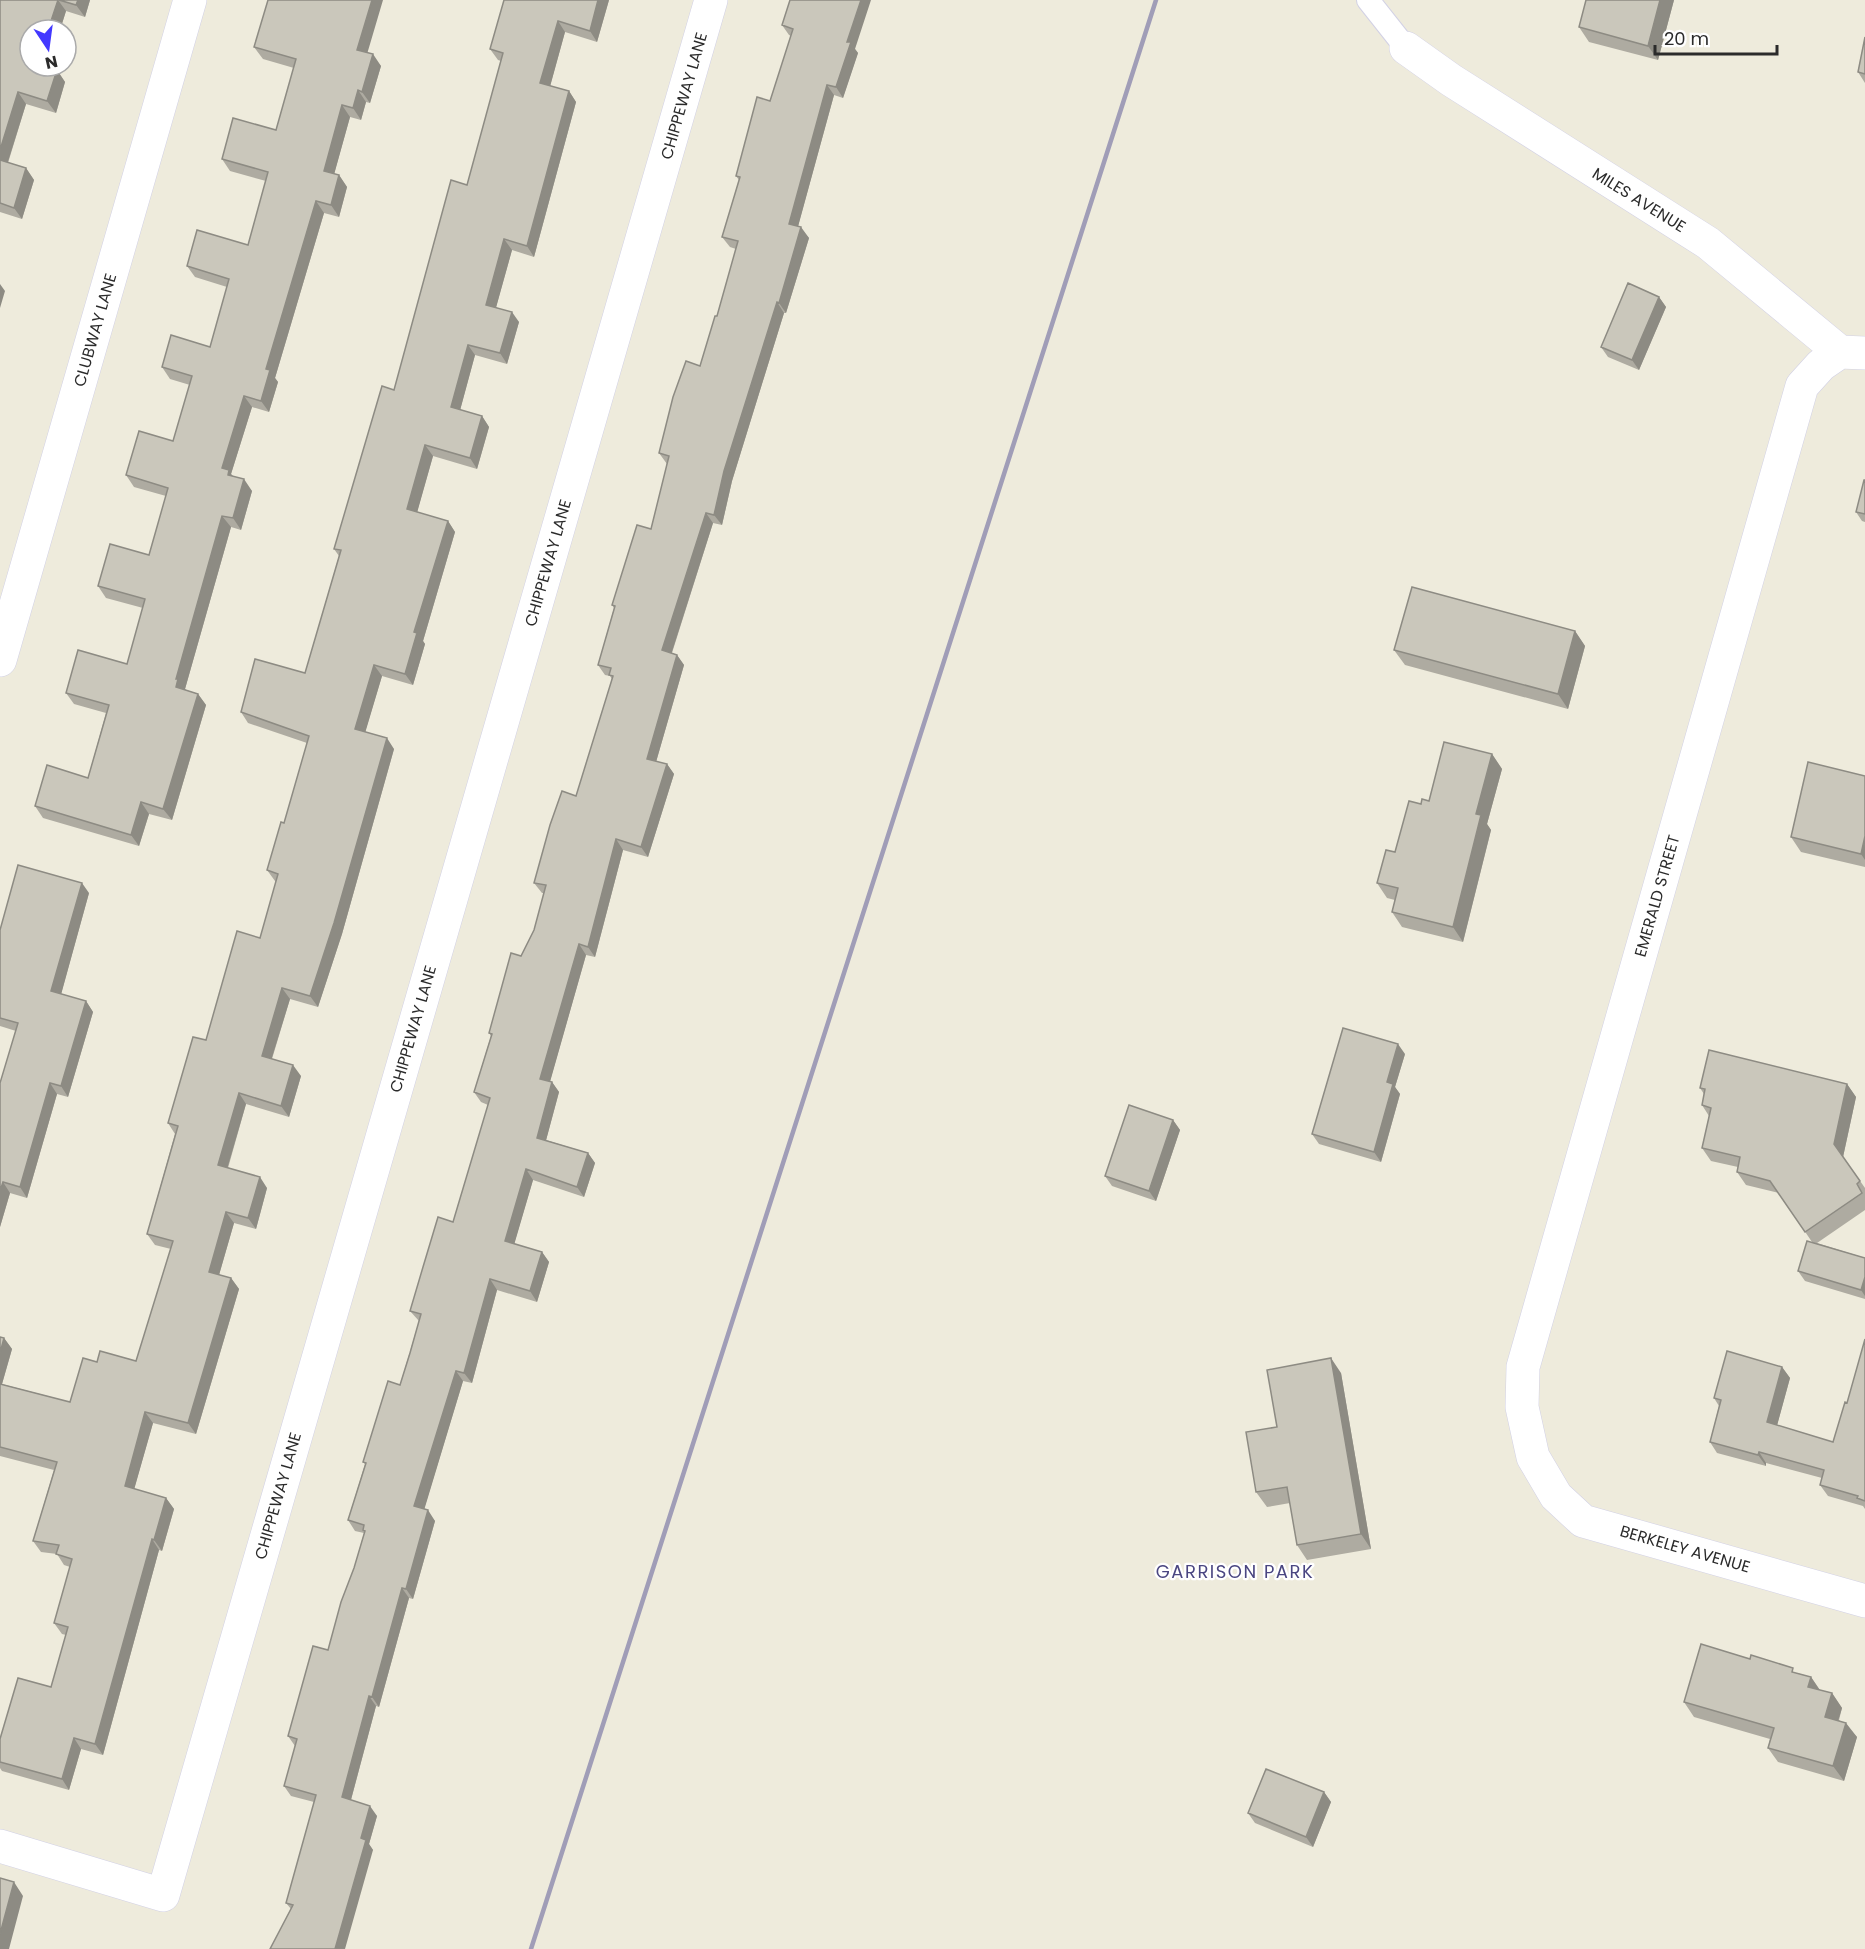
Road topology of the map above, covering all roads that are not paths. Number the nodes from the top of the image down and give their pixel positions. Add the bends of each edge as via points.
1 (190, 0) edge
2 (711, 0) edge
3 (1368, 0) edge
4 (1406, 48) joint
5 (1853, 353) edge
6 (0, 660) edge
7 (1533, 1457) joint
8 (1865, 1601) edge
9 (0, 1846) edge

1 - 6 street, CLUBWAY LANE
2 - 9 street, CHIPPEWAY LANE via 163,1895
3 - 4 lane
4 - 5 street, MILES AVENUE via 1450,81 1708,243
5 - 7 street, EMERALD STREET via 1821,365 1802,386 1523,1367 1522,1407
7 - 8 street, BERKELEY AVENUE via 1556,1496 1583,1521

